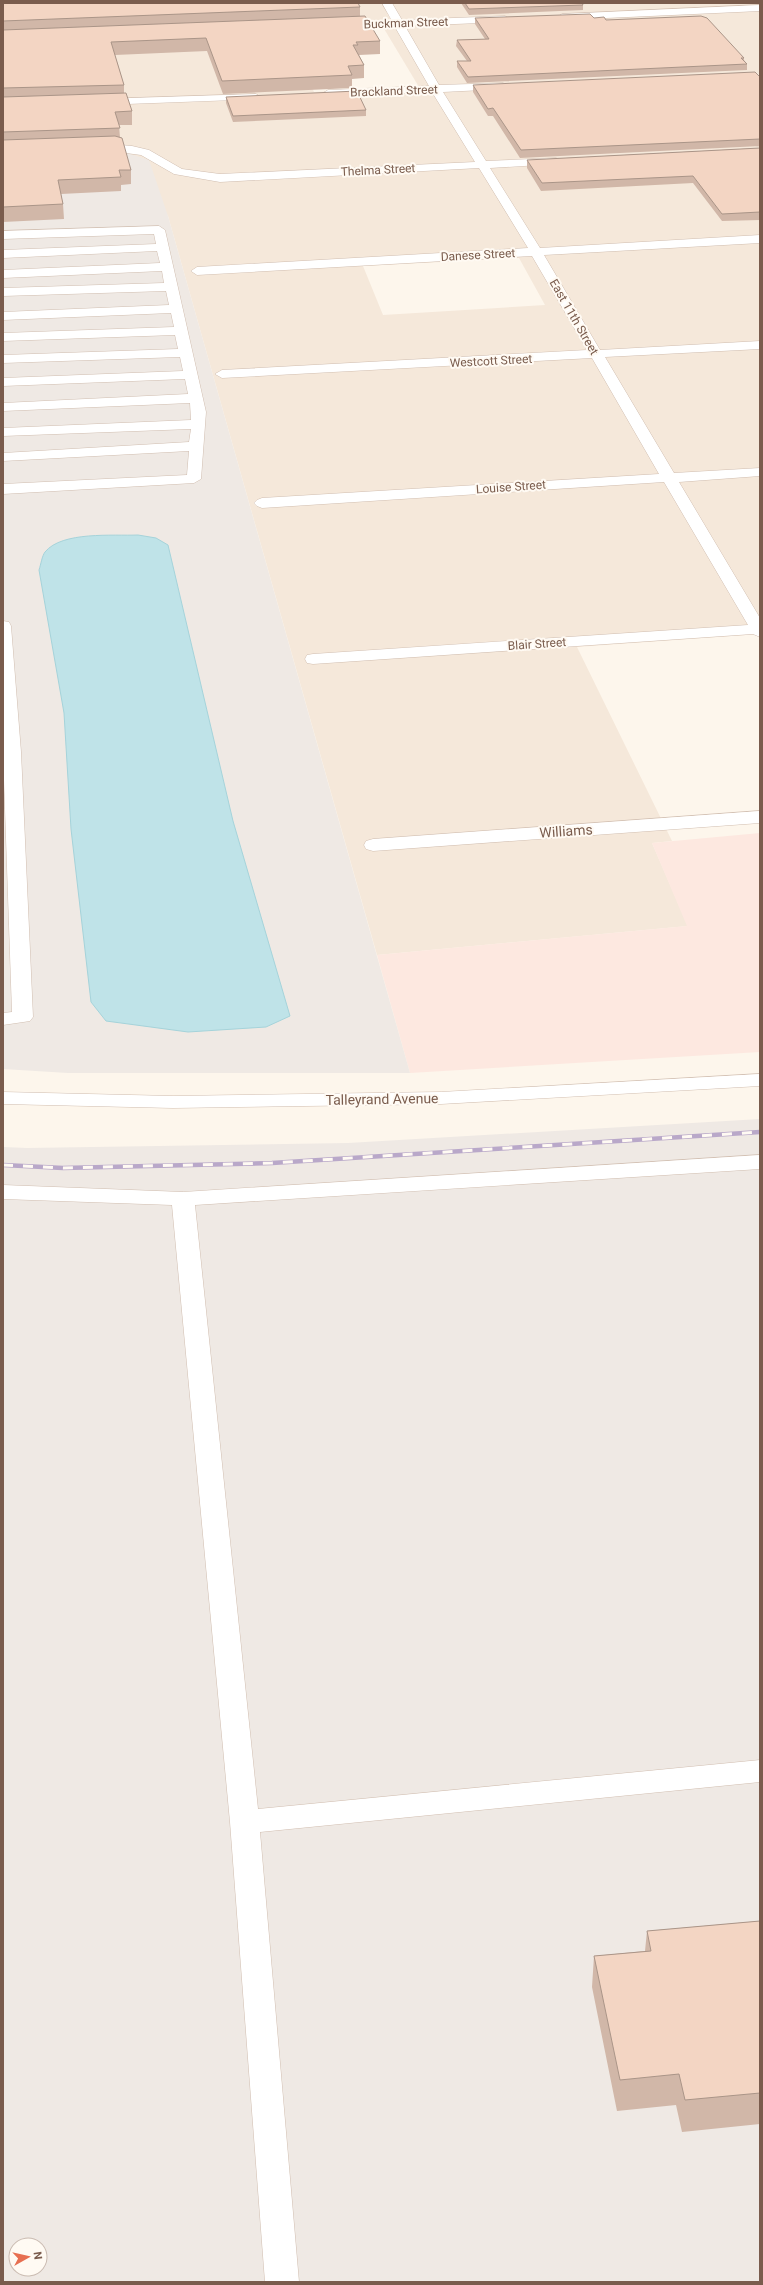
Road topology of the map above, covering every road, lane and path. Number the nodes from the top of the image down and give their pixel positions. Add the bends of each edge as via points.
1 (387, 3) edge
2 (714, 6) edge
3 (760, 8) edge
4 (550, 17) edge
5 (518, 18) edge
6 (398, 24) junction
7 (332, 26) edge
8 (515, 85) edge
9 (436, 89) junction
10 (318, 94) edge
11 (263, 96) edge
12 (91, 102) edge
13 (87, 146) edge
14 (568, 160) edge
15 (483, 165) junction
16 (3, 235) edge
17 (760, 239) edge
18 (162, 247) junction
19 (536, 252) junction
20 (3, 254) edge
21 (167, 267) junction
22 (197, 271) dead end
23 (3, 274) edge
24 (171, 287) junction
25 (3, 292) edge
26 (176, 309) junction
27 (3, 316) edge
28 (181, 331) junction
29 (3, 337) edge
30 (760, 345) edge
31 (186, 353) junction
32 (596, 355) junction
33 (3, 359) edge
34 (222, 374) dead end
35 (190, 375) junction
36 (3, 382) edge
37 (196, 398) junction
38 (3, 407) edge
39 (198, 424) junction
40 (3, 432) edge
41 (195, 446) junction
42 (3, 457) edge
43 (760, 472) edge
44 (669, 478) junction
45 (3, 489) edge
46 (262, 503) dead end
47 (759, 630) edge
48 (3, 638) edge
49 (313, 659) dead end
50 (5, 676) edge
51 (6, 713) edge
52 (7, 753) edge
53 (8, 791) edge
54 (760, 817) edge
55 (9, 834) edge
56 (372, 845) dead end
57 (10, 879) edge
58 (11, 922) edge
59 (12, 975) edge
60 (3, 1019) edge
61 (760, 1080) edge
62 (3, 1098) edge
63 (760, 1162) edge
64 (3, 1192) edge
65 (183, 1199) junction
66 (760, 1770) edge
67 (245, 1822) junction
68 (282, 2282) edge

1 - 6 street, East 11th Street
2 - 3 street
2 - 4 street
5 - 6 street, Buckman Street
6 - 7 street, Buckman Street
6 - 9 street, East 11th Street
8 - 9 street, Brackland Street
9 - 10 street, Brackland Street
9 - 15 street, East 11th Street
11 - 12 street
13 - 15 street, Thelma Street via 132,149 156,158 178,172 220,178
14 - 15 street, Thelma Street
15 - 19 street, East 11th Street
16 - 18 street via 159,230
17 - 19 street, Danese Street
18 - 20 street
18 - 21 street
19 - 22 street, Danese Street
19 - 32 street, East 11th Street
21 - 23 street
21 - 24 street
24 - 25 street
24 - 26 street
26 - 27 street
26 - 28 street
28 - 29 street
28 - 31 street
30 - 32 street, Westcott Street
31 - 33 street
31 - 35 street
32 - 34 street, Westcott Street
32 - 44 street, East 11th Street
35 - 36 street
35 - 37 street
37 - 38 street
37 - 39 street
39 - 40 street
39 - 41 street
41 - 42 street
41 - 45 street via 194,479
43 - 44 street, Louise Street
44 - 46 street, Louise Street
44 - 47 street, East 11th Street
47 - 49 street, Blair Street
48 - 50 street
50 - 51 street
51 - 52 street
52 - 53 street
53 - 55 street
54 - 56 street, Williams
55 - 57 street
57 - 58 street
58 - 59 street
59 - 60 street via 23,1017
61 - 62 street, Talleyrand Avenue via 441,1098 173,1102
63 - 65 street
64 - 65 street
65 - 67 street
66 - 67 street
67 - 68 street

